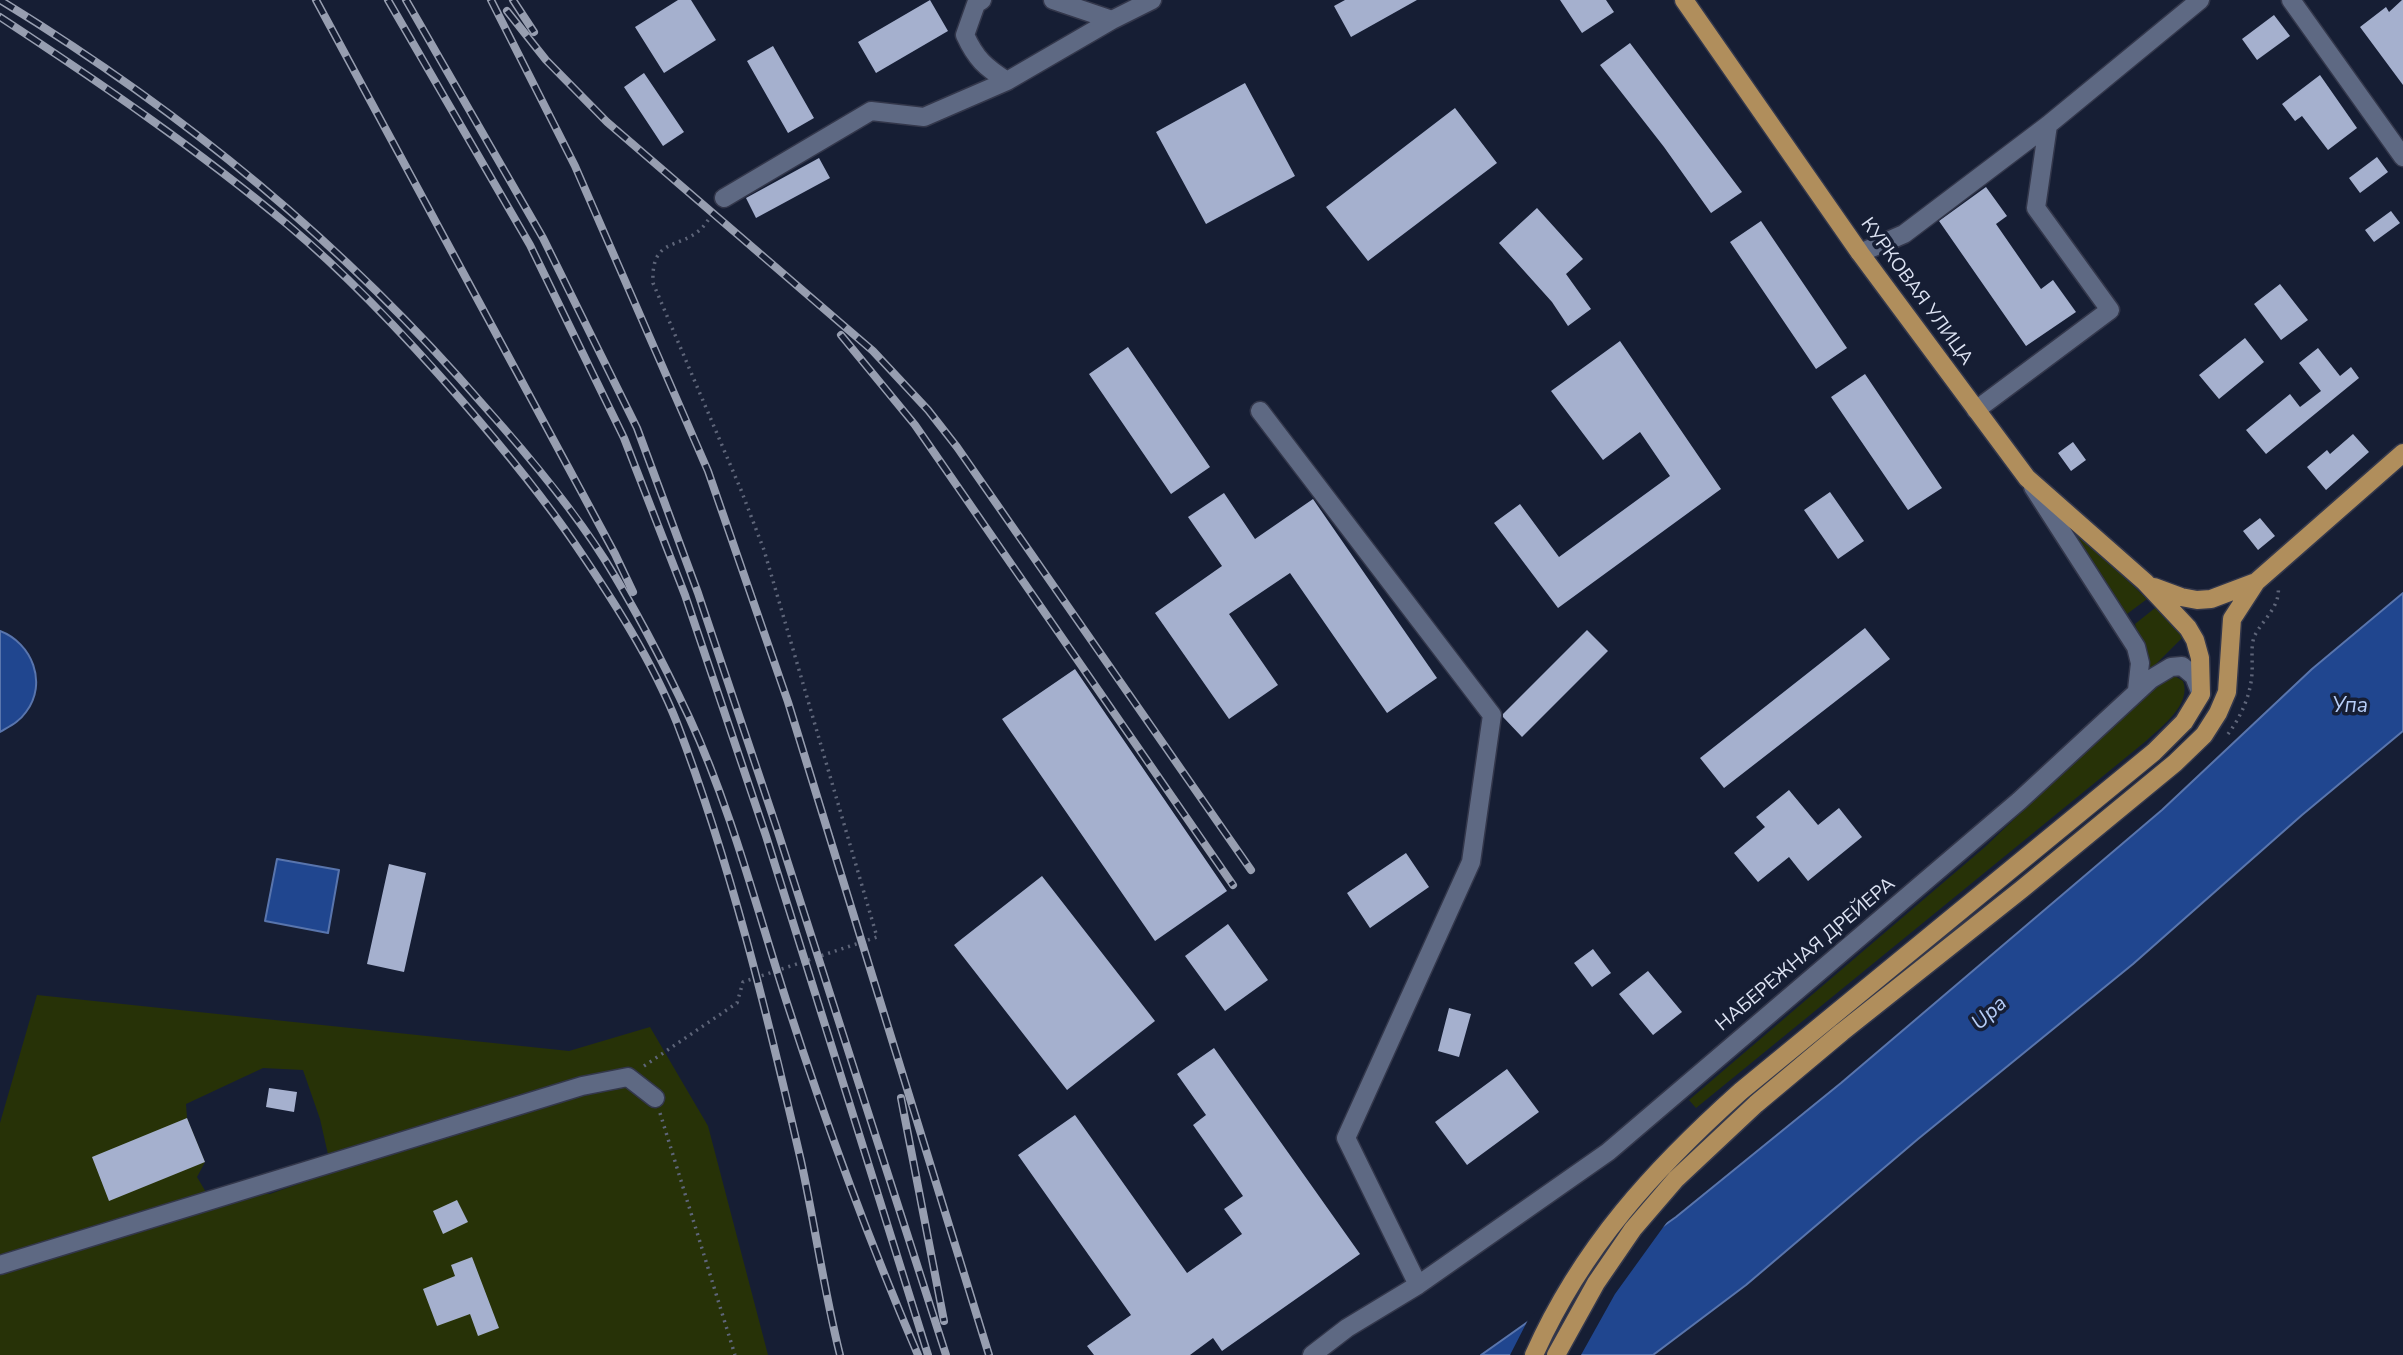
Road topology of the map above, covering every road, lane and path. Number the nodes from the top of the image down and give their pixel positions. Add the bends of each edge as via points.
1 (982, 0) edge
2 (1053, 0) edge
3 (1152, 0) edge
4 (1684, 0) edge
5 (2200, 0) edge
6 (2291, 0) edge
7 (1112, 20) junction
8 (1007, 81) junction
9 (2048, 125) junction
10 (2403, 158) edge
11 (724, 198) joint
12 (1860, 253) junction
13 (1976, 410) junction
14 (1260, 411) dead end
15 (2403, 453) edge
16 (2027, 478) junction
17 (2144, 582) junction
18 (2256, 582) junction
19 (2137, 690) junction
20 (2200, 694) junction
21 (628, 1077) junction
22 (656, 1098) joint
23 (0, 1265) edge
24 (1418, 1285) junction
25 (735, 1355) edge
26 (1312, 1355) edge
27 (1534, 1355) edge
28 (1556, 1355) edge

1 - 8 street via 976,4 965,35 986,69
2 - 7 street
3 - 7 street
4 - 12 main road, КУРКОВАЯ УЛИЦА
5 - 9 street
6 - 10 street
7 - 8 street
8 - 11 street via 924,117 872,111
9 - 12 street via 1904,234
9 - 13 street via 2036,208 2110,310
11 - 21 path via 700,230 664,248 652,266 653,283 764,551 877,937 743,982 737,1003
12 - 13 main road, КУРКОВАЯ УЛИЦА
13 - 16 main road, КУРКОВАЯ УЛИЦА
14 - 24 street via 1492,715 1471,862 1346,1139
15 - 18 main road
16 - 17 main road, КУРКОВАЯ УЛИЦА
16 - 19 street via 2132,640 2139,655
17 - 18 main road via 2161,592 2197,600
17 - 20 main road via 2195,640
18 - 28 main road via 2232,619 2225,699 2197,743 1756,1104 1676,1179 1633,1229 1596,1283
19 - 20 street, НАБЕРЕЖНАЯ ДРЕЙЕРА via 2166,669 2179,666 2194,676
19 - 24 street, НАБЕРЕЖНАЯ ДРЕЙЕРА via 2018,801 1608,1153
20 - 27 main road via 2184,722 2154,752 1741,1091 1661,1166 1589,1255 1554,1311
21 - 22 street
21 - 23 street via 582,1086
22 - 25 path
24 - 26 street, НАБЕРЕЖНАЯ ДРЕЙЕРА

